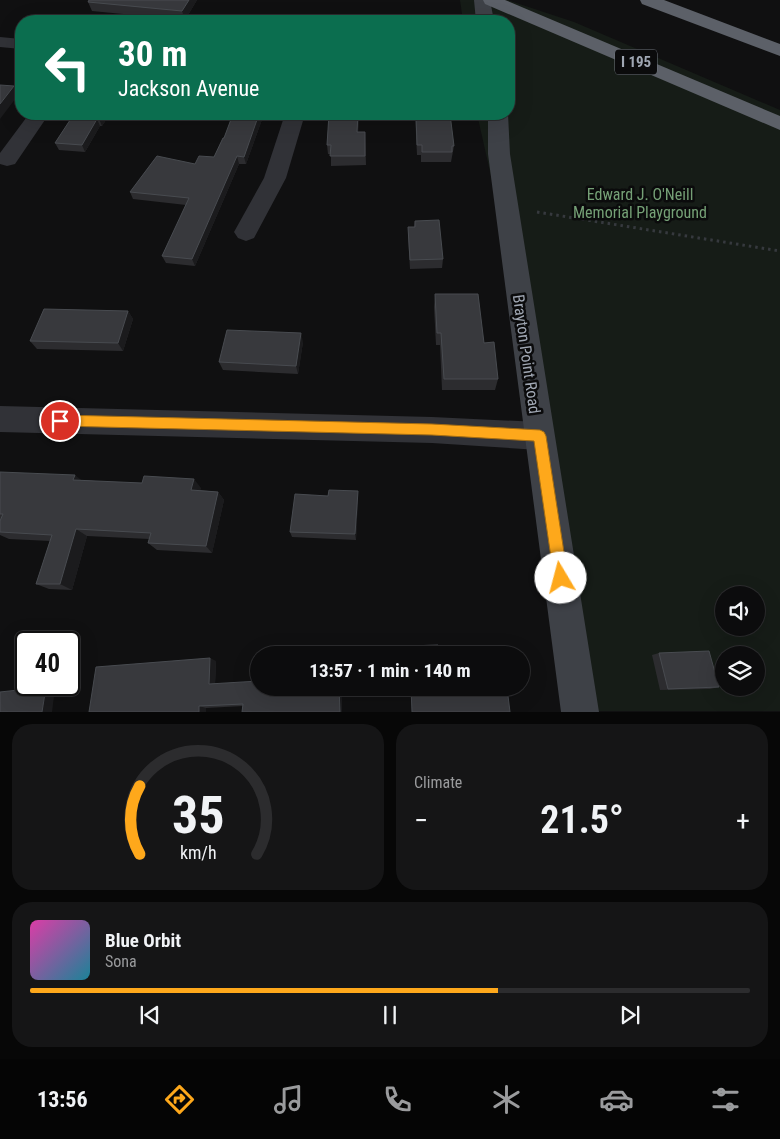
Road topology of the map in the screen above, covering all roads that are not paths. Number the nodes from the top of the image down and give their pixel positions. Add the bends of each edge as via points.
1 (482, 0) edge
2 (491, 0) edge
3 (648, 0) edge
4 (484, 15) edge
5 (0, 42) edge
6 (15, 43) edge
7 (780, 50) edge
8 (36, 120) edge
9 (293, 120) edge
10 (498, 120) edge
11 (780, 124) edge
12 (7, 159) dead end
13 (246, 232) dead end
14 (0, 419) edge
15 (540, 436) junction
16 (580, 712) edge

1 - 4 street
2 - 11 highway, I 195
3 - 7 highway
5 - 6 street
8 - 12 street
9 - 13 street via 275,178
10 - 15 street, Brayton Point Road via 500,163
14 - 15 street via 432,430
15 - 16 street, Brayton Point Road

